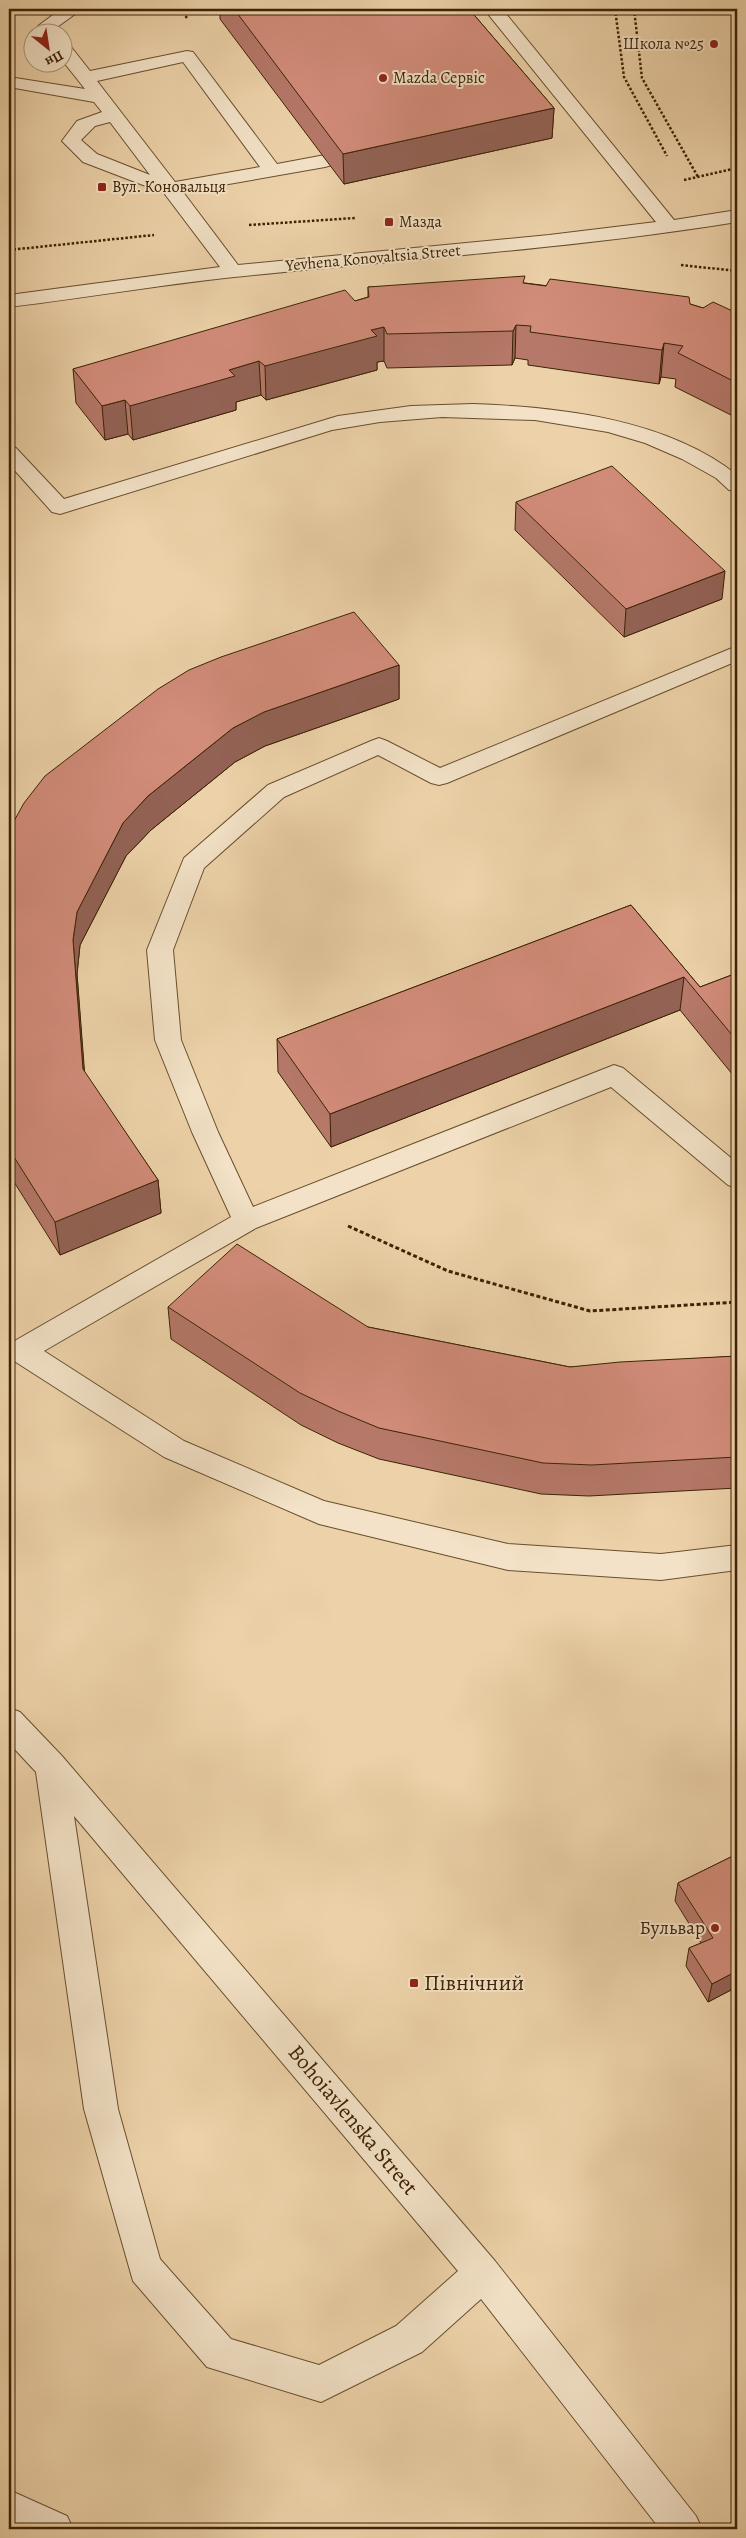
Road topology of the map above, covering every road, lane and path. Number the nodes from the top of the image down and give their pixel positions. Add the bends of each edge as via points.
1 (73, 9) edge
2 (493, 9) edge
3 (615, 9) edge
4 (634, 9) edge
5 (49, 22) edge
6 (72, 61) edge
7 (85, 78) junction
8 (9, 82) edge
9 (99, 96) junction
10 (114, 116) junction
11 (325, 161) edge
12 (737, 168) edge
13 (273, 171) junction
14 (698, 177) junction
15 (680, 180) junction
16 (637, 188) junction
17 (169, 189) junction
18 (737, 216) edge
19 (362, 218) dead end
20 (670, 227) junction
21 (200, 230) junction
22 (9, 250) edge
23 (679, 265) dead end
24 (233, 271) junction
25 (737, 271) edge
26 (9, 301) edge
27 (9, 452) edge
28 (737, 485) edge
29 (737, 653) edge
30 (737, 1178) edge
31 (294, 1202) junction
32 (246, 1221) junction
33 (737, 1302) edge
34 (737, 1558) edge
35 (9, 1722) edge
36 (51, 1766) junction
37 (483, 2272) junction
38 (9, 2509) edge
39 (54, 2529) edge
40 (683, 2529) edge

1 - 5 street
2 - 16 street
3 - 15 path via 624,77
4 - 14 path via 642,78
6 - 7 street
7 - 9 street
7 - 13 street via 187,56
8 - 9 street
9 - 10 street
10 - 17 street
10 - 17 street via 79,126 71,141 90,158
11 - 13 street
12 - 14 path
13 - 17 street
14 - 15 path
15 - 16 path
16 - 20 street
17 - 21 street
18 - 20 street, Yevhena Konovaltsia Street
19 - 21 path
20 - 24 street, Yevhena Konovaltsia Street
21 - 22 path
21 - 24 street
23 - 25 path
24 - 26 street, Yevhena Konovaltsia Street
27 - 28 street via 60,507 347,420 447,409 485,409 570,418 628,430 675,448
29 - 32 street via 439,777 379,746 276,791 193,864 160,950 168,1040
30 - 31 street via 614,1075
31 - 32 street
31 - 33 path via 448,1270 590,1311
32 - 34 street via 21,1351 174,1449 320,1512 508,1557 661,1567
35 - 36 street, Bohoiavlenska Street
36 - 37 street, Bohoiavlenska Street
36 - 37 street via 101,2109 144,2269 220,2354 321,2384 409,2339
37 - 40 street, Bohoiavlenska Street
38 - 39 street

